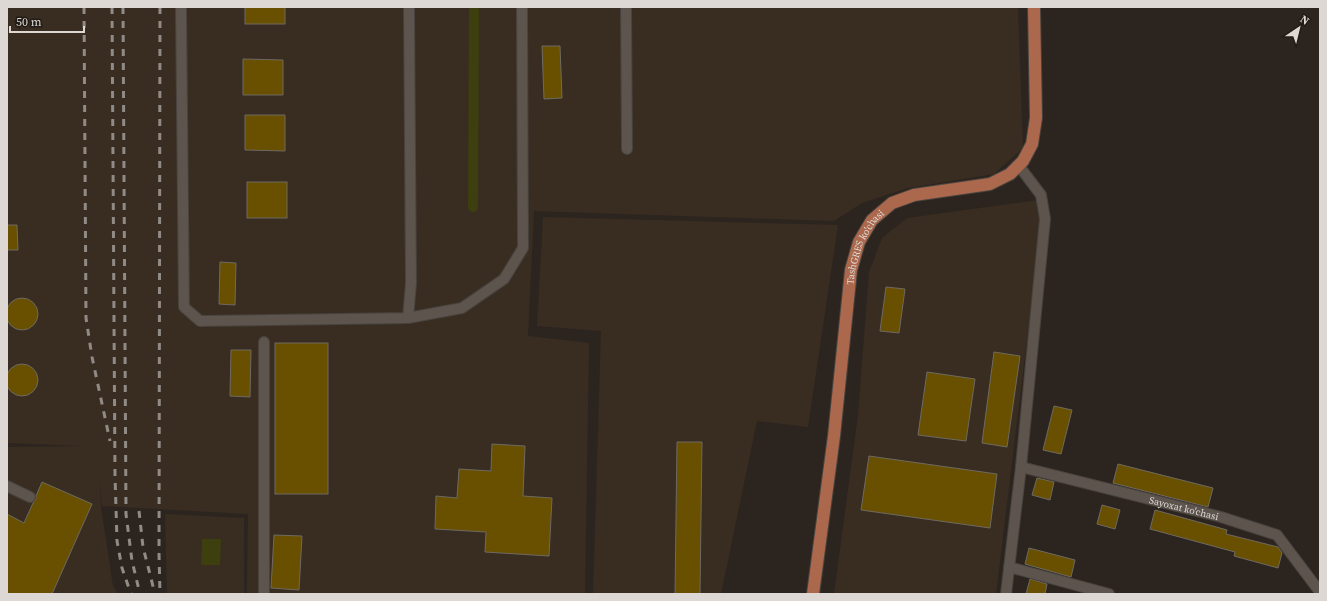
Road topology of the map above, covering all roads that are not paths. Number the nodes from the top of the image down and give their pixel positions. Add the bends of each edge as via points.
1 (181, 7) edge
2 (410, 7) edge
3 (522, 7) edge
4 (626, 7) edge
5 (1034, 7) edge
6 (627, 149) dead end
7 (1019, 166) junction
8 (408, 318) junction
9 (264, 342) dead end
10 (1021, 467) junction
11 (7, 486) edge
12 (30, 497) dead end
13 (1009, 567) junction
14 (1320, 592) edge
15 (264, 594) edge
16 (812, 594) edge
17 (1006, 594) edge
18 (1108, 594) edge

1 - 8 street via 184,307 200,321
2 - 8 street via 411,283
3 - 8 street via 523,248 504,279 462,308
4 - 6 street
5 - 7 main road, TashGRES ko'chasi via 1035,131 1030,150
7 - 10 street via 1041,195 1045,219
7 - 16 main road, TashGRES ko'chasi via 990,184 914,195 892,203 872,220 858,242 851,270 834,436
9 - 15 street
10 - 13 street
10 - 14 street, Sayoxat ko'chasi via 1221,517 1277,534
11 - 12 street
13 - 17 street
13 - 18 street

